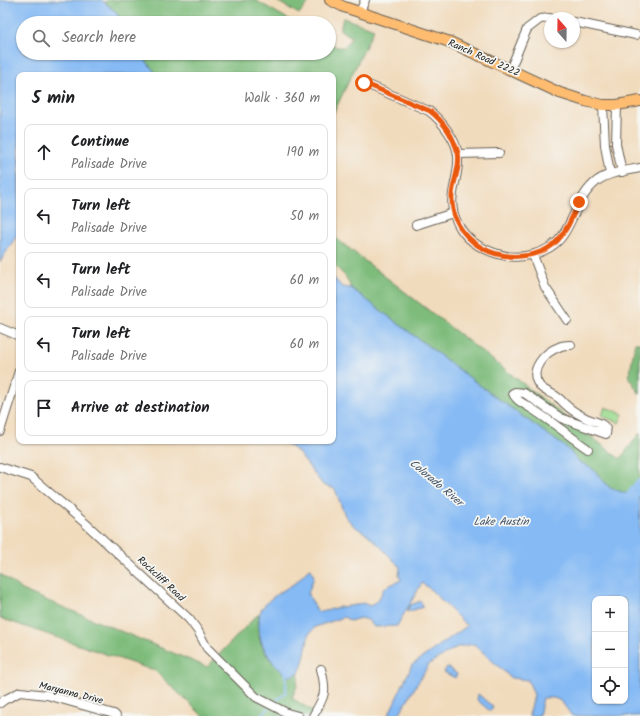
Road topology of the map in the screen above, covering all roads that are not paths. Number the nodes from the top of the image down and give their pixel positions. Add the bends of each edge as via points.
1 (330, 0) edge
2 (365, 0) edge
3 (360, 12) junction
4 (544, 19) edge
5 (580, 23) edge
6 (636, 35) dead end
7 (510, 70) junction
8 (364, 83) dead end
9 (640, 101) edge
10 (603, 105) junction
11 (617, 106) junction
12 (499, 152) dead end
13 (458, 154) junction
14 (640, 168) edge
15 (622, 172) junction
16 (610, 174) junction
17 (453, 213) junction
18 (416, 225) dead end
19 (533, 255) junction
20 (567, 320) dead end
21 (0, 328) edge
22 (16, 335) edge
23 (571, 345) dead end
24 (16, 380) edge
25 (0, 430) edge
26 (588, 449) dead end
27 (0, 467) edge
28 (321, 669) dead end
29 (0, 703) edge
30 (116, 716) edge
31 (298, 716) edge
32 (313, 716) edge

1 - 3 main road, Ranch Road 2222
2 - 3 street
3 - 7 main road, Ranch Road 2222 via 450,42
4 - 7 street via 527,29
5 - 6 street
7 - 10 main road, Ranch Road 2222 via 560,93
8 - 13 street via 430,111 446,128
9 - 11 main road, Ranch Road 2222
10 - 11 main road, Ranch Road 2222
10 - 16 street via 605,145
11 - 15 street via 616,144
12 - 13 street
13 - 17 street via 452,194
14 - 15 street
15 - 16 street
16 - 19 street via 597,181 586,193 556,243
17 - 18 street
17 - 19 street via 466,236 487,251 516,257
19 - 20 street via 545,287
21 - 22 street
23 - 26 street via 560,346 550,351 539,362 536,370 537,381 545,391 557,396 568,407 606,427 606,434 561,418 524,393 513,393 520,401
24 - 25 street
27 - 31 street, Rockcliff Road via 31,477 85,523 188,619 207,648 256,697
28 - 32 street via 324,698
29 - 30 street, Maryanna Drive via 20,692 47,695

